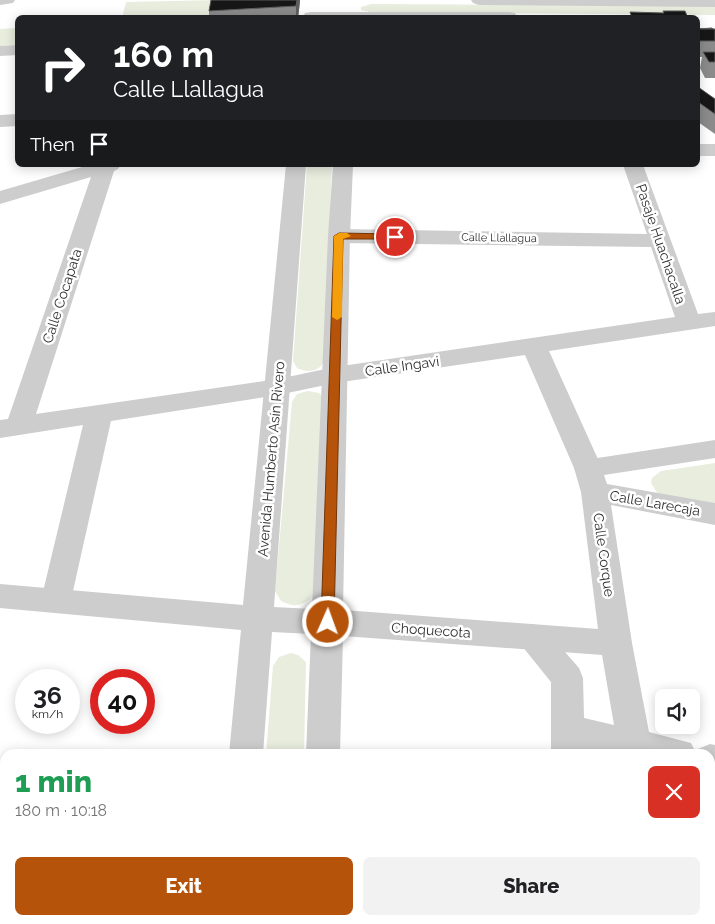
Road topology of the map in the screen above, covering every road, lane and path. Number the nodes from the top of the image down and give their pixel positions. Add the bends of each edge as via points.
1 (0, 0) edge
2 (7, 0) edge
3 (312, 0) edge
4 (479, 0) edge
5 (715, 2) edge
6 (350, 11) edge
7 (311, 15) edge
8 (324, 15) edge
9 (467, 15) edge
10 (15, 50) edge
11 (0, 51) edge
12 (15, 120) edge
13 (0, 121) edge
14 (700, 150) edge
15 (715, 150) edge
16 (105, 167) edge
17 (108, 167) edge
18 (296, 167) edge
19 (343, 167) edge
20 (634, 167) edge
21 (0, 198) edge
22 (339, 236) junction
23 (660, 240) junction
24 (715, 319) edge
25 (689, 322) junction
26 (534, 346) junction
27 (335, 376) junction
28 (278, 387) junction
29 (99, 414) junction
30 (10, 428) edge
31 (715, 449) edge
32 (591, 480) junction
33 (715, 514) edge
34 (0, 596) edge
35 (56, 600) junction
36 (257, 619) junction
37 (328, 622) junction
38 (533, 637) junction
39 (616, 642) junction
40 (568, 742) edge
41 (634, 744) junction
42 (246, 749) edge
43 (323, 749) edge
44 (656, 749) edge

1 - 2 street
3 - 7 street
4 - 5 street
6 - 8 street
6 - 9 street
10 - 11 street
12 - 13 street
14 - 15 street
16 - 21 street
17 - 30 street, Calle Cocapata
18 - 28 street, Avenida Humberto Asín Rivero
19 - 22 street
20 - 23 street, Pasaje Huachacalla
22 - 23 street, Calle Llallagua
22 - 27 street
23 - 25 street, Pasaje Huachacalla
24 - 25 street, Calle Ingavi
25 - 26 street, Calle Ingavi
26 - 27 street, Calle Ingavi
26 - 32 street, Calle Corque
27 - 28 street, Calle Ingavi
27 - 37 street
28 - 29 street, Calle Ingavi
28 - 36 street, Avenida Humberto Asín Rivero
29 - 30 street, Calle Ingavi
29 - 35 street
31 - 32 street
32 - 33 street, Calle Larecaja
32 - 39 street, Calle Corque
34 - 35 street, Choquecota
35 - 36 street, Choquecota
36 - 37 street, Choquecota
36 - 42 street, Avenida Humberto Asín Rivero
37 - 38 street, Choquecota
37 - 43 street
38 - 39 street, Choquecota
38 - 40 street via 567,678
39 - 41 street, Calle Corque
40 - 41 street
41 - 44 street

